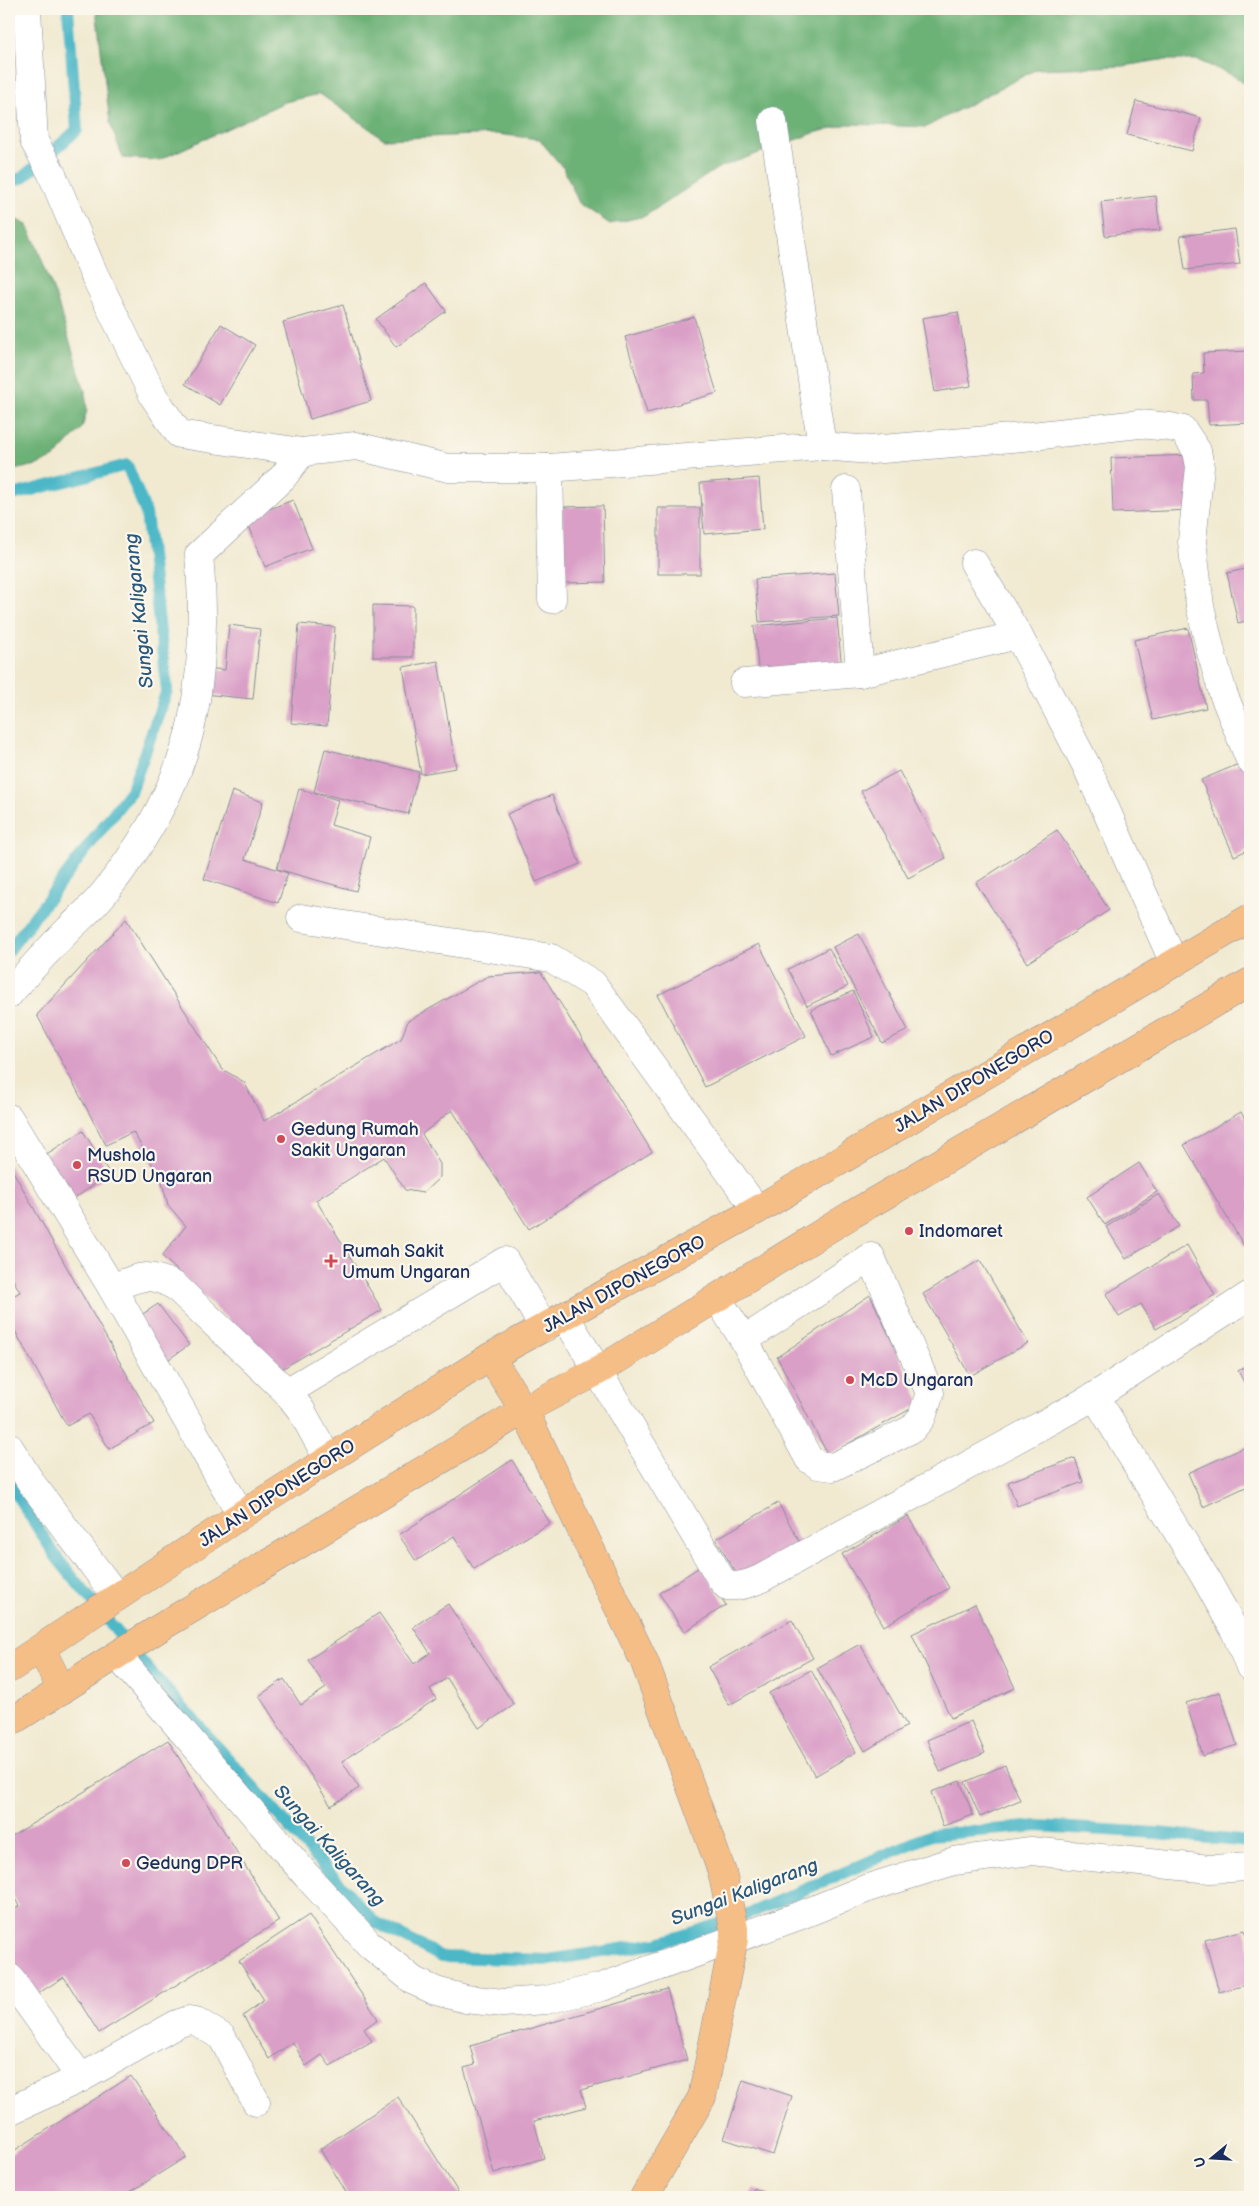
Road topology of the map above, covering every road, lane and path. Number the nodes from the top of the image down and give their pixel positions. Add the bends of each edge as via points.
1 (27, 9) edge
2 (773, 121) dead end
3 (822, 446) junction
4 (302, 452) junction
5 (549, 468) junction
6 (846, 490) dead end
7 (974, 563) dead end
8 (552, 599) dead end
9 (1018, 634) junction
10 (860, 673) junction
11 (744, 683) dead end
12 (1250, 760) edge
13 (301, 918) dead end
14 (1250, 918) edge
15 (1174, 963) junction
16 (1250, 982) edge
17 (9, 994) edge
18 (9, 1118) edge
19 (757, 1210) junction
20 (112, 1288) junction
21 (1250, 1295) edge
22 (717, 1298) junction
23 (554, 1322) junction
24 (744, 1340) junction
25 (490, 1357) junction
26 (598, 1371) junction
27 (287, 1392) junction
28 (1095, 1396) junction
29 (524, 1410) junction
30 (9, 1447) edge
31 (328, 1460) junction
32 (241, 1515) junction
33 (111, 1601) junction
34 (41, 1649) junction
35 (123, 1653) junction
36 (1250, 1667) edge
37 (9, 1669) edge
38 (62, 1690) junction
39 (9, 1723) edge
40 (1250, 1867) edge
41 (734, 1934) junction
42 (9, 1977) edge
43 (81, 2078) junction
44 (256, 2102) dead end
45 (9, 2111) edge
46 (644, 2197) edge

1 - 4 street via 34,141 154,397 179,434
2 - 3 street
3 - 5 street
3 - 12 street via 871,450 1138,424 1183,430 1197,451 1200,467 1192,541 1200,606 1223,694
4 - 5 street via 356,446 448,468
4 - 17 street via 283,476 199,555 203,600 201,650 192,721 160,808 104,893
5 - 8 street
6 - 10 street
7 - 9 street
9 - 10 street
9 - 15 street via 1086,765
10 - 11 street
13 - 19 street via 551,958 593,984
14 - 15 main road, JALAN DIPONEGORO
15 - 19 main road, JALAN DIPONEGORO
16 - 22 main road via 851,1215
18 - 20 street
19 - 23 main road, JALAN DIPONEGORO
20 - 27 street via 140,1277 157,1277 175,1286
20 - 32 street
21 - 28 street
22 - 24 street
22 - 26 main road
23 - 25 main road, JALAN DIPONEGORO
23 - 26 street
23 - 27 street via 505,1261
24 - 24 street via 871,1257 930,1393 922,1417 912,1429 833,1467 818,1464 808,1459
25 - 29 main road
25 - 31 main road, JALAN DIPONEGORO
26 - 28 street via 727,1586 748,1585 760,1579
26 - 29 main road
27 - 31 street via 301,1410
28 - 36 street via 1205,1577 1235,1631
29 - 35 main road via 166,1624
29 - 41 main road via 644,1663 722,1872
30 - 33 street
31 - 32 main road, JALAN DIPONEGORO
32 - 33 main road, JALAN DIPONEGORO
33 - 34 main road, JALAN DIPONEGORO
34 - 37 main road, JALAN DIPONEGORO
34 - 38 main road
35 - 38 main road
35 - 41 street via 307,1876 370,1945 414,1981 466,1999 503,2002 546,2000 602,1987
38 - 39 main road
40 - 41 street via 1210,1869 1031,1851 985,1856 954,1861
41 - 46 main road via 702,2097
42 - 43 street
43 - 44 street via 189,2020 222,2037
43 - 45 street

